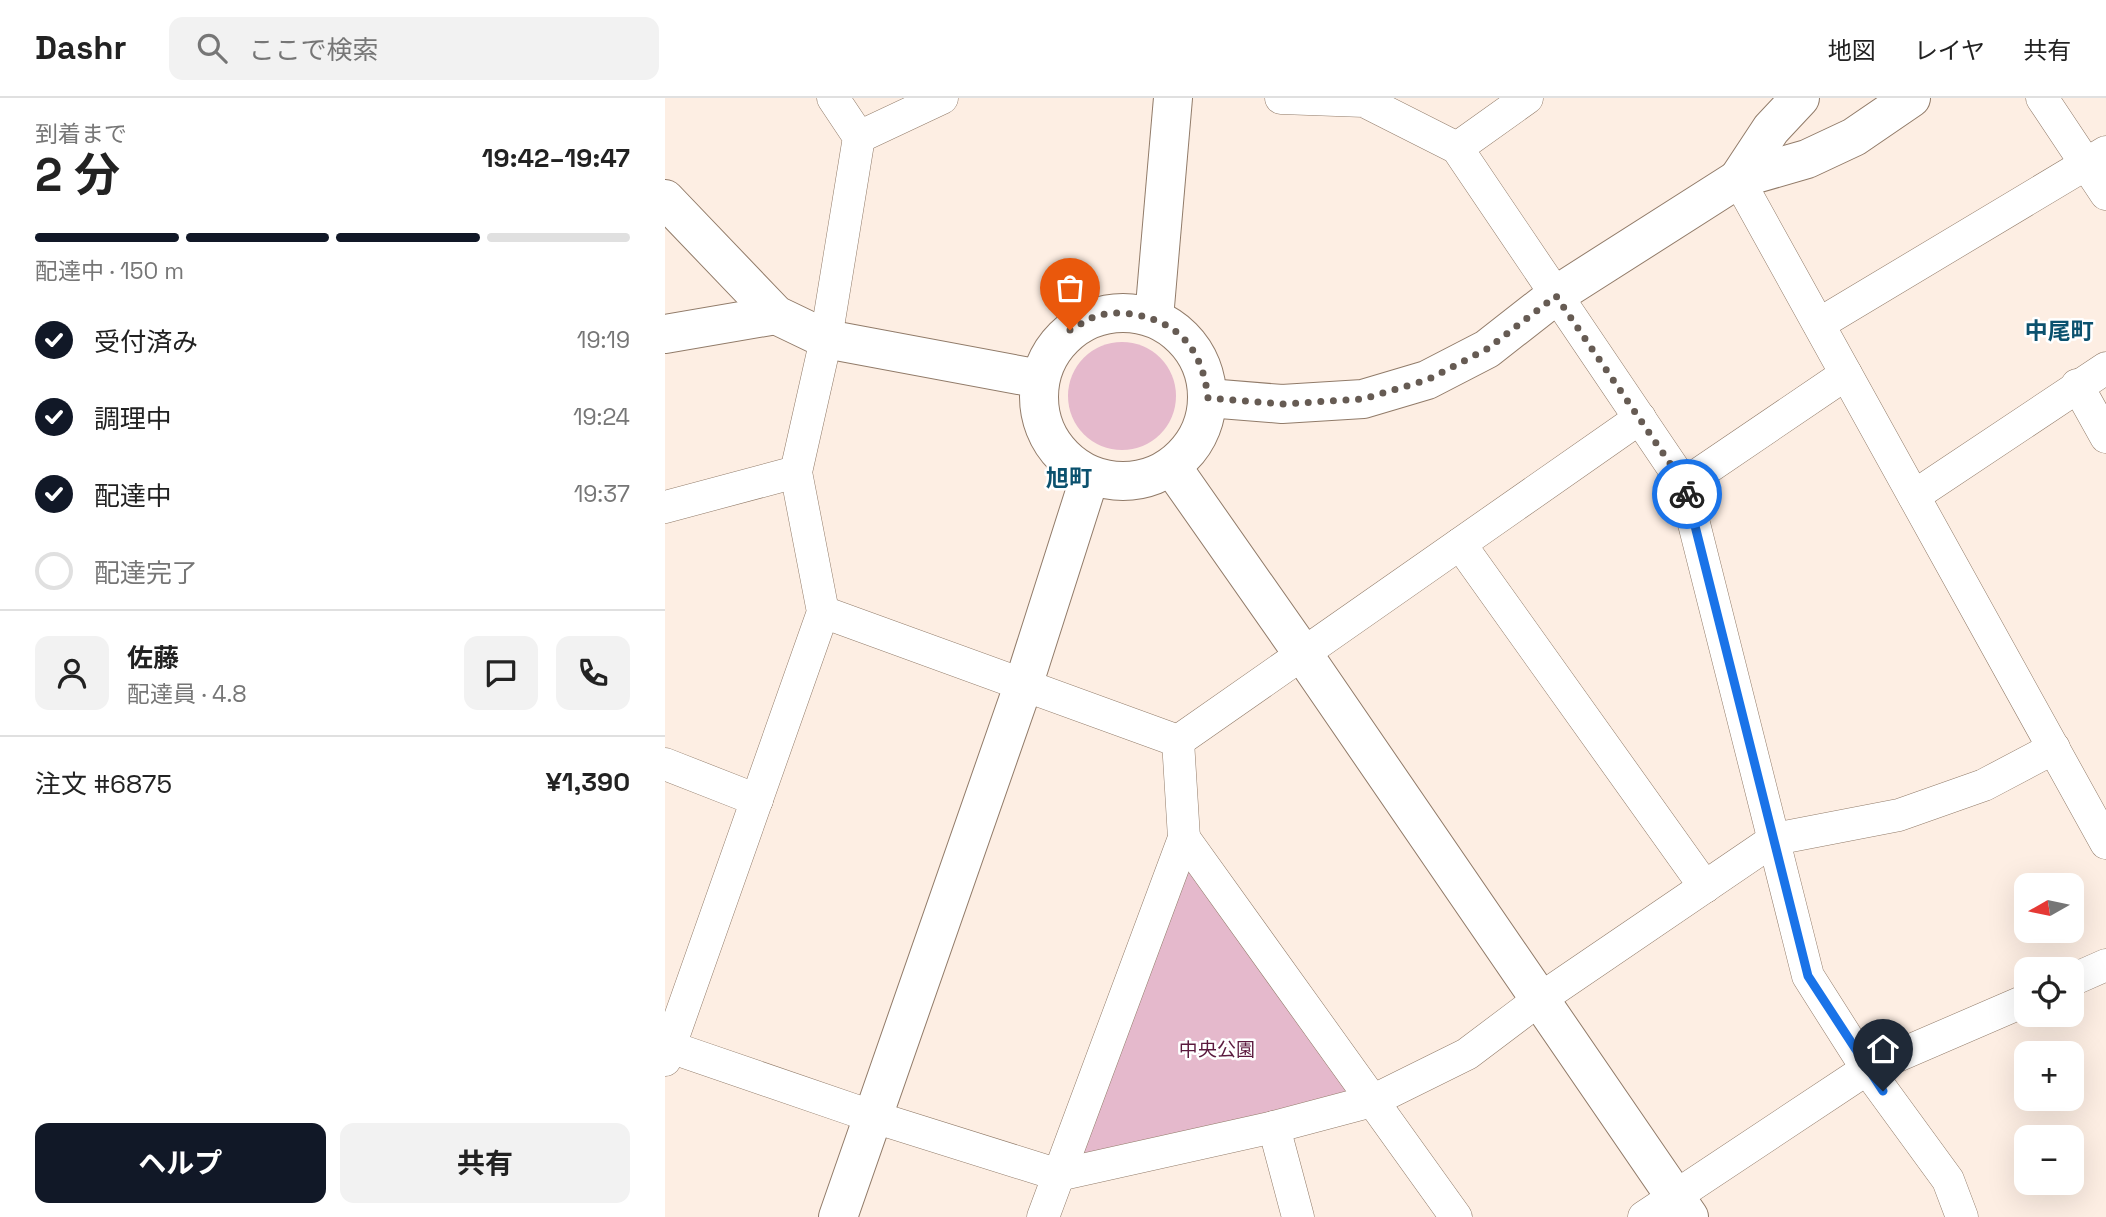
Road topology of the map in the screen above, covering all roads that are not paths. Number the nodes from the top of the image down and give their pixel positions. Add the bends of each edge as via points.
1 (833, 98) edge
2 (942, 98) edge
3 (1173, 98) edge
4 (1281, 98) edge
5 (1527, 98) edge
6 (1800, 98) edge
7 (1911, 98) edge
8 (2042, 98) edge
9 (1364, 99) edge
10 (859, 137) junction
11 (1457, 148) junction
12 (2097, 158) edge
13 (1738, 178) junction
14 (2106, 194) edge
15 (665, 199) edge
16 (1556, 296) junction
17 (776, 315) junction
18 (1154, 318) junction
19 (1819, 324) junction
20 (665, 334) edge
21 (826, 339) junction
22 (2106, 368) edge
23 (1846, 374) junction
24 (1040, 379) junction
25 (2077, 385) junction
26 (1208, 398) junction
27 (1640, 418) junction
28 (2106, 437) edge
29 (1172, 467) junction
30 (796, 472) junction
31 (1090, 476) junction
32 (1684, 484) junction
33 (1914, 496) junction
34 (665, 508) edge
35 (1460, 544) junction
36 (823, 612) junction
37 (1303, 653) junction
38 (1023, 686) junction
39 (1178, 741) junction
40 (2054, 748) junction
41 (665, 764) edge
42 (757, 800) junction
43 (1184, 838) junction
44 (1775, 839) junction
45 (2106, 843) edge
46 (1705, 887) junction
47 (2106, 965) edge
48 (2084, 975) edge
49 (1540, 999) junction
50 (2014, 1006) edge
51 (667, 1054) edge
52 (1867, 1069) junction
53 (1373, 1101) junction
54 (874, 1117) junction
55 (1274, 1126) junction
56 (1059, 1175) junction
57 (1670, 1210) edge
58 (838, 1217) edge
59 (1043, 1217) edge
60 (1298, 1217) edge
61 (1456, 1217) edge
62 (1962, 1217) edge

1 - 10 street
2 - 10 street
3 - 18 street
4 - 9 street
5 - 11 street
6 - 13 street via 1771,129
7 - 13 street via 1854,137 1807,159
8 - 12 street
9 - 11 street
10 - 21 street
11 - 16 street
12 - 14 street
12 - 19 street
13 - 16 street
13 - 19 street
15 - 17 street
16 - 26 street via 1487,349 1427,380 1363,399 1282,404
16 - 27 street
17 - 20 street
17 - 21 street
18 - 24 street via 1125,312 1096,316 1070,330 1051,352
18 - 26 street via 1172,328 1199,359
19 - 23 street
21 - 24 street
21 - 30 street
22 - 25 street
23 - 32 street
23 - 33 street
24 - 31 street via 1039,409 1048,436 1065,460
25 - 28 street
25 - 33 street
26 - 29 street via 1203,425 1191,449
27 - 32 street
27 - 35 street
29 - 31 street via 1146,480 1118,482
29 - 37 street
30 - 34 street
30 - 36 street
31 - 38 street
32 - 44 street
33 - 40 street
35 - 37 street
35 - 46 street
36 - 38 street
36 - 42 street
37 - 39 street
37 - 49 street
38 - 39 street
38 - 54 street
39 - 43 street
40 - 44 street via 1984,785 1899,815
40 - 45 street
41 - 42 street
42 - 51 street
43 - 53 street
43 - 56 street
44 - 46 street
44 - 52 street via 1808,976
46 - 49 street
47 - 48 street
49 - 53 street via 1467,1054
49 - 57 street
50 - 52 street
51 - 54 street
52 - 57 street
52 - 62 street via 1948,1180
53 - 55 street
53 - 61 street
54 - 56 street
54 - 58 street
55 - 56 street
55 - 60 street
56 - 59 street

